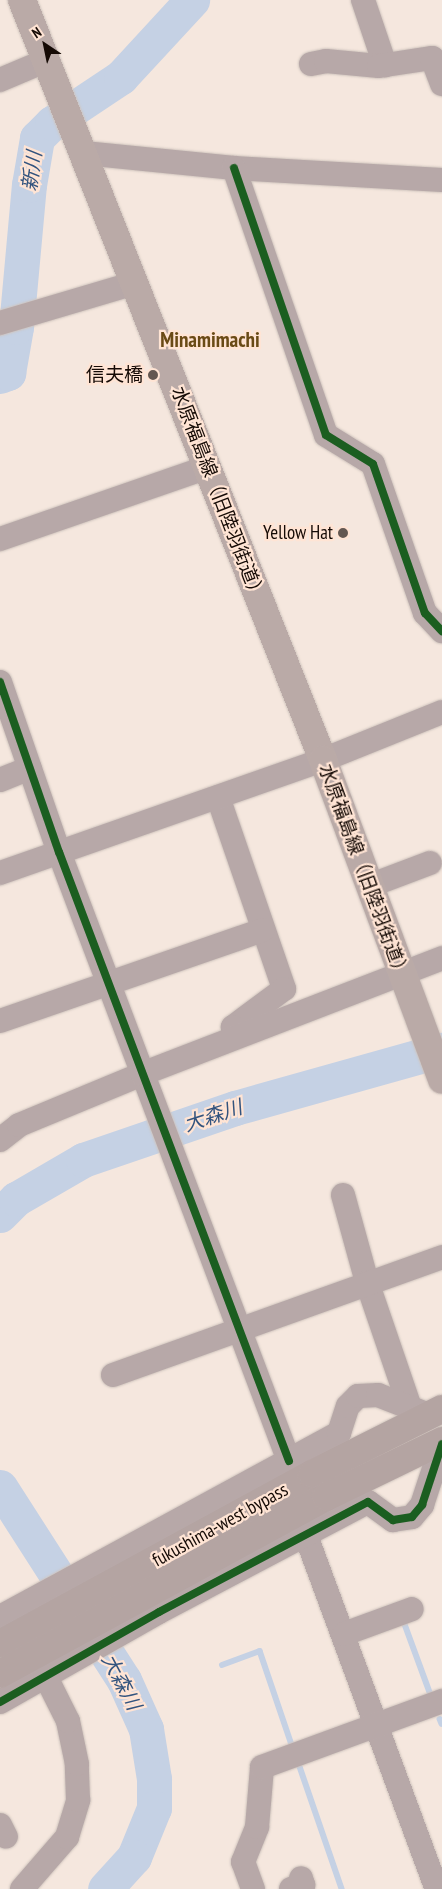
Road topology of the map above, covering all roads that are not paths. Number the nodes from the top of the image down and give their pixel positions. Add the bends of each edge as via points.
1 (22, 0) edge
2 (363, 0) edge
3 (45, 61) junction
4 (311, 64) dead end
5 (385, 65) junction
6 (0, 80) edge
7 (442, 84) edge
8 (84, 153) junction
9 (234, 168) junction
10 (442, 180) edge
11 (135, 283) junction
12 (0, 323) edge
13 (208, 467) junction
14 (0, 539) edge
15 (442, 631) edge
16 (0, 682) edge
17 (442, 712) edge
18 (323, 760) junction
19 (30, 768) junction
20 (0, 780) edge
21 (218, 797) junction
22 (59, 852) junction
23 (430, 863) dead end
24 (0, 872) edge
25 (369, 886) junction
26 (263, 930) junction
27 (442, 958) edge
28 (404, 981) junction
29 (108, 982) junction
30 (0, 1021) edge
31 (236, 1037) junction
32 (144, 1079) junction
33 (442, 1080) edge
34 (0, 1140) edge
35 (342, 1195) dead end
36 (442, 1257) edge
37 (367, 1282) junction
38 (238, 1329) junction
39 (114, 1375) dead end
40 (426, 1410) edge
41 (442, 1443) edge
42 (289, 1462) junction
43 (306, 1533) junction
44 (412, 1608) dead end
45 (5, 1615) edge
46 (344, 1634) junction
47 (0, 1644) edge
48 (0, 1674) edge
49 (45, 1675) junction
50 (442, 1701) edge
51 (0, 1702) edge
52 (378, 1723) junction
53 (22, 1889) edge
54 (253, 1889) edge
55 (438, 1889) edge

1 - 3 main road, 水原福島線（旧陸羽街道）
2 - 5 street
3 - 6 street
3 - 8 main road, 水原福島線（旧陸羽街道）
4 - 5 street via 326,61
5 - 7 street via 432,58
8 - 9 street
8 - 11 main road, 水原福島線（旧陸羽街道）
9 - 10 street
9 - 15 street via 326,435 374,464 425,613
11 - 12 street
11 - 13 main road, 水原福島線（旧陸羽街道）
13 - 14 street
13 - 18 main road, 水原福島線（旧陸羽街道）
16 - 19 street
17 - 18 street
18 - 21 street
18 - 25 main road, 水原福島線（旧陸羽街道）
19 - 20 street
19 - 22 street
21 - 22 street
21 - 26 street
22 - 24 street
22 - 29 street
23 - 25 street
25 - 28 main road, 水原福島線（旧陸羽街道）
26 - 29 street
26 - 31 street via 284,989 233,1027
27 - 28 street
28 - 31 street
28 - 33 main road, 水原福島線（旧陸羽街道）
29 - 30 street
29 - 32 street
31 - 32 street
32 - 34 street via 19,1125
32 - 38 street
35 - 37 street
36 - 37 street
37 - 38 street
37 - 40 street
38 - 39 street
38 - 42 street
40 - 42 street via 378,1395 358,1396 348,1406 340,1433
40 - 47 highway, fukushima-west bypass
41 - 43 street via 422,1505 412,1517 393,1520 368,1502
41 - 48 highway, fukushima-west bypass via 326,1497
42 - 45 street
43 - 46 street
43 - 49 street
44 - 46 street
46 - 52 street
49 - 51 street
49 - 53 street via 68,1721 77,1764 78,1800 67,1837
50 - 52 street
52 - 54 street via 262,1767 256,1827 243,1862
52 - 55 street

